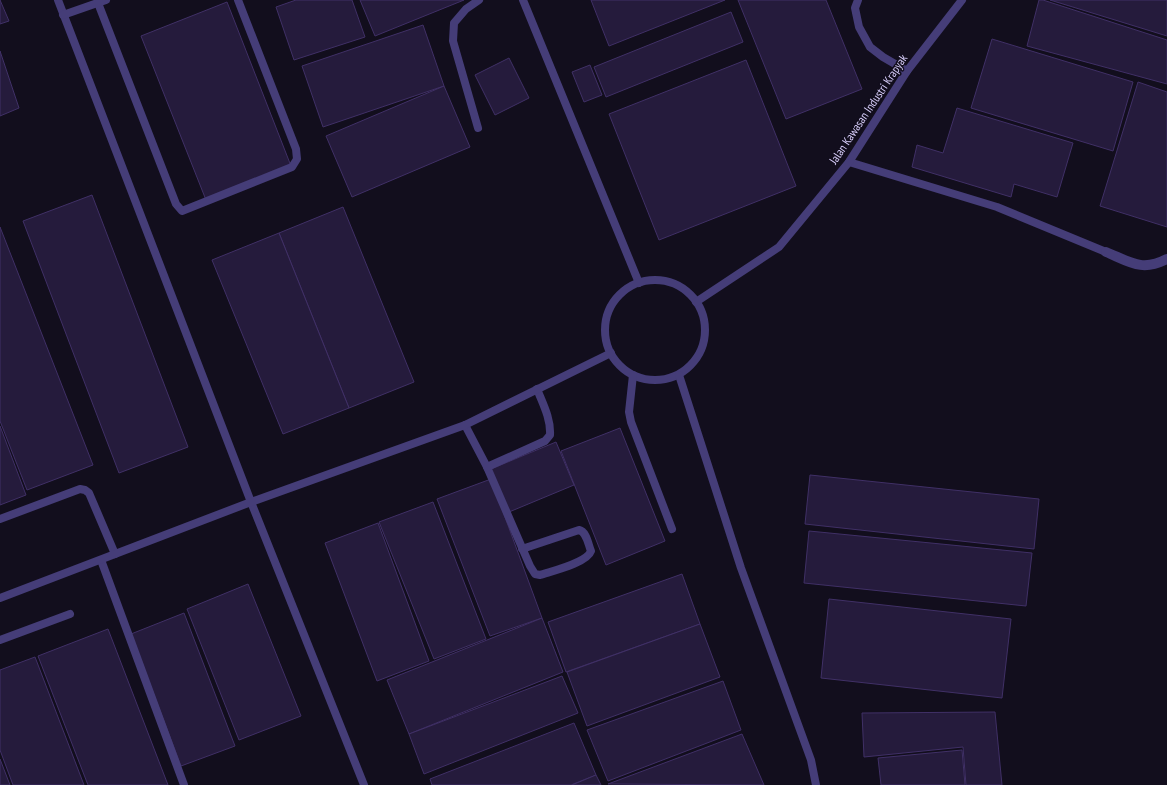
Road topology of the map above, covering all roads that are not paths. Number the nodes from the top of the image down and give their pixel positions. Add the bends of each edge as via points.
1 (58, 0) edge
2 (106, 0) edge
3 (238, 0) edge
4 (479, 0) edge
5 (523, 0) edge
6 (858, 0) edge
7 (962, 0) edge
8 (98, 3) junction
9 (63, 15) junction
10 (907, 71) junction
11 (478, 128) dead end
12 (849, 162) junction
13 (1106, 252) joint
14 (1167, 258) edge
15 (639, 283) junction
16 (696, 302) junction
17 (611, 353) junction
18 (633, 375) junction
19 (679, 375) junction
20 (537, 389) junction
21 (465, 425) junction
22 (487, 467) junction
23 (251, 502) junction
24 (0, 519) edge
25 (672, 529) dead end
26 (522, 549) junction
27 (115, 554) junction
28 (101, 560) junction
29 (0, 598) edge
30 (70, 614) dead end
31 (0, 640) edge
32 (184, 785) edge
33 (364, 785) edge
34 (816, 785) edge

1 - 9 lane
2 - 8 lane
3 - 8 lane via 296,149 297,159 292,167 182,211 176,204
4 - 11 lane via 466,9 454,23 453,41
5 - 15 lane
6 - 10 lane via 855,8 859,27 870,47
7 - 10 lane, Jalan Kawasan Industri Krapyak
8 - 9 lane
9 - 23 lane
10 - 12 lane, Jalan Kawasan Industri Krapyak
12 - 13 lane via 997,207
12 - 16 lane, Jalan Kawasan Industri Krapyak via 779,247
13 - 14 street via 1140,266 1156,264
15 - 16 lane via 655,280 671,283 685,290
15 - 17 lane via 624,291 613,304 606,319 606,336
16 - 19 lane via 704,317 705,334 701,350 692,364
17 - 18 lane via 620,366
17 - 20 lane
18 - 19 lane via 648,380 664,380
18 - 25 lane via 629,412 631,422
19 - 34 lane via 741,568 811,760
20 - 21 lane
20 - 22 lane via 546,410 550,435 545,441
21 - 22 lane
21 - 23 lane
22 - 26 lane
23 - 27 lane
23 - 33 lane
24 - 27 lane via 80,489 85,490 89,493
26 - 26 lane via 535,574 540,575 573,564 590,555 591,551 585,534 579,530
27 - 28 lane
28 - 29 lane
28 - 32 lane
30 - 31 lane

